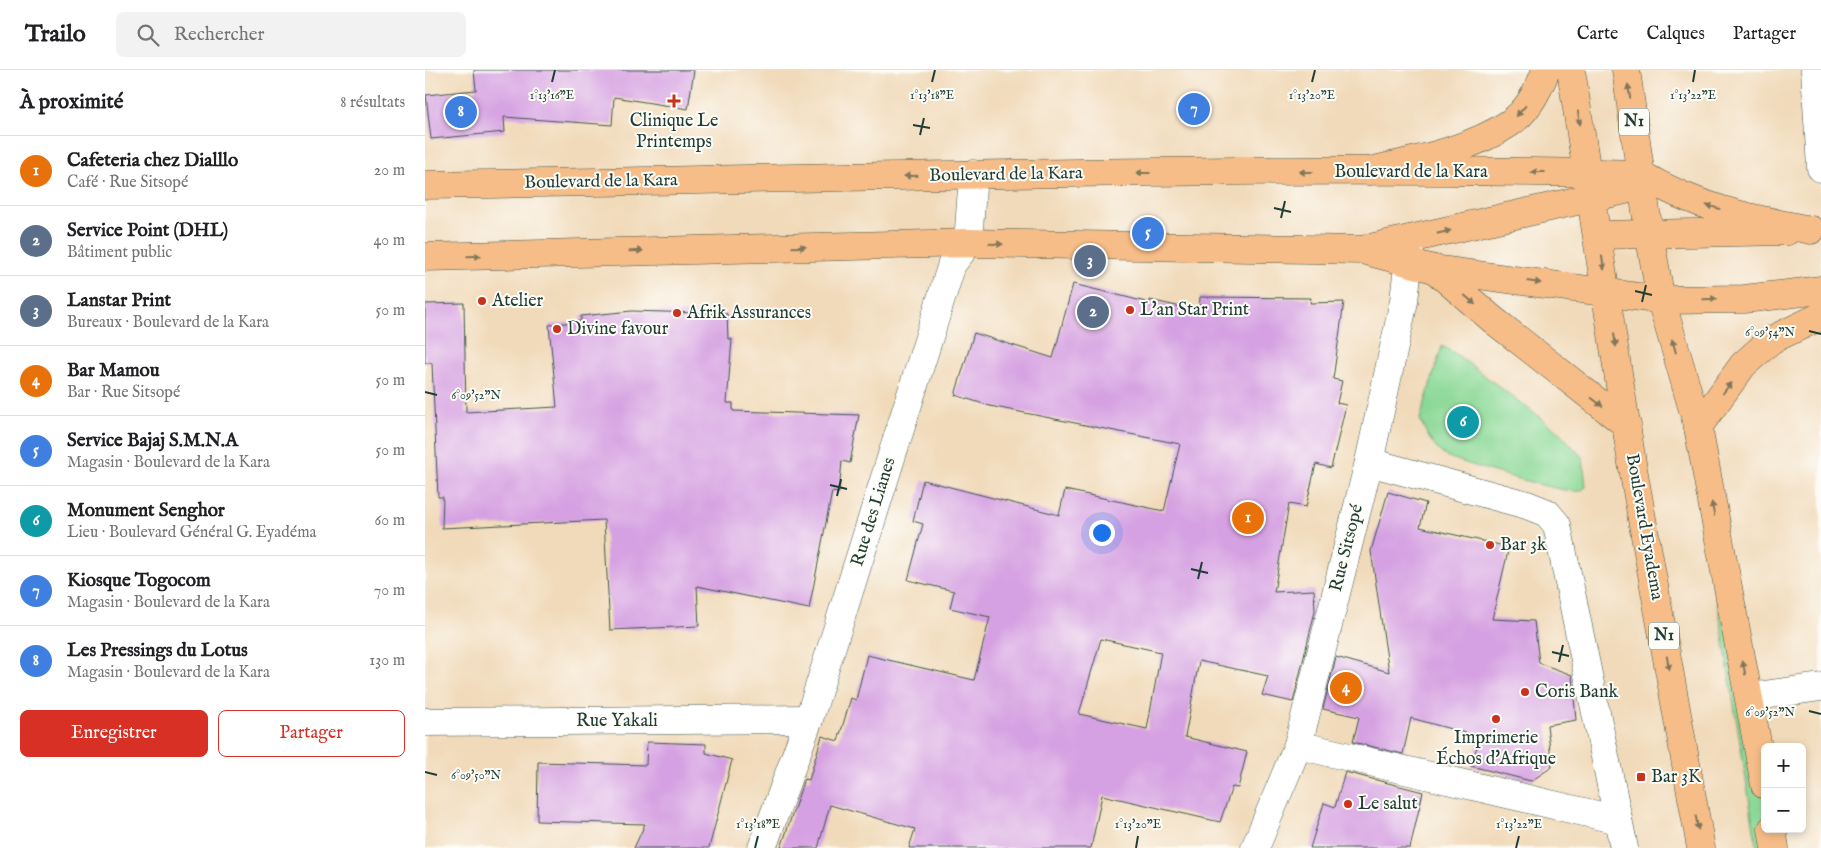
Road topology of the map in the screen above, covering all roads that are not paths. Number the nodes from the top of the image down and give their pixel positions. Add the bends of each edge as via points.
1 (1546, 70) edge
2 (1571, 70) edge
3 (1626, 70) edge
4 (1815, 70) edge
5 (1821, 168) edge
6 (1370, 171) junction
7 (973, 174) junction
8 (1641, 180) junction
9 (425, 185) edge
10 (1589, 186) junction
11 (1816, 230) edge
12 (1649, 233) junction
13 (1598, 235) junction
14 (968, 243) junction
15 (425, 257) edge
16 (1418, 257) junction
17 (1821, 290) edge
18 (1607, 292) junction
19 (1661, 300) junction
20 (1821, 316) edge
21 (1627, 425) junction
22 (1697, 427) junction
23 (1369, 462) junction
24 (1821, 687) edge
25 (1750, 697) junction
26 (809, 719) junction
27 (425, 722) edge
28 (1298, 745) junction
29 (1761, 762) edge
30 (1618, 820) junction
31 (1773, 833) edge
32 (762, 848) edge
33 (1255, 848) edge
34 (1624, 848) edge
35 (1701, 848) edge
36 (1775, 848) edge

1 -> 6 main road via 1537,93 1511,122 1469,144
2 -> 10 main road, Boulevard Eyadema / N1
8 -> 3 main road, N1
4 - 5 street
6 -> 7 main road, Boulevard de la Kara
10 -> 6 main road, Boulevard de la Kara
7 -> 9 main road, Boulevard de la Kara
7 - 14 street
8 - 10 main road
11 -> 8 main road via 1745,217 1695,202
8 - 12 main road, N1
10 - 13 main road, Boulevard Eyadema / N1
16 -> 10 main road
11 - 12 main road
12 - 13 main road
12 - 19 main road, N1
13 -> 18 main road, Boulevard Eyadema / N1
15 -> 14 main road
14 -> 16 main road via 1363,250
14 - 26 street, Rue des Lianes via 952,264
16 -> 18 main road
16 -> 21 main road
16 - 23 street, Rue Sitsopé via 1404,301
19 -> 17 main road via 1744,299
18 - 19 main road
18 -> 21 main road, Boulevard Eyadema / N1
22 -> 19 main road, N1
22 -> 20 main road via 1743,365 1764,346
21 -> 35 main road, Boulevard Eyadema / N1
25 -> 22 main road, N1
23 - 28 street, Rue Sitsopé
23 - 30 street via 1527,505 1547,513 1557,525
24 - 25 street
25 - 29 main road, N1
26 - 27 street, Rue Yakali
26 - 32 street, Rue des Lianes
28 - 30 street
28 - 33 street, Rue Sitsopé
30 - 34 street
31 - 36 main road

